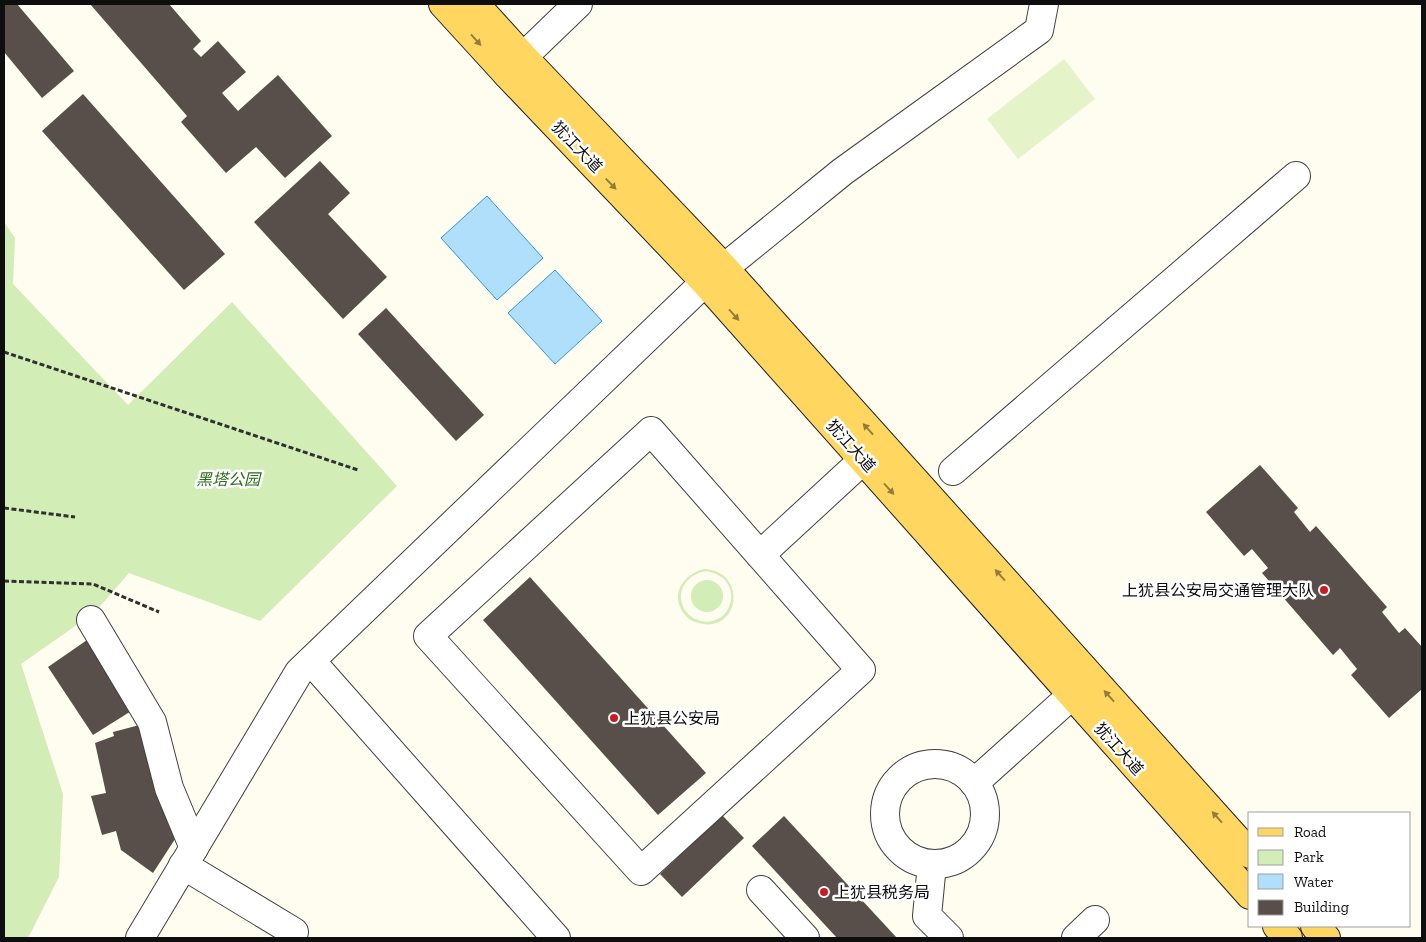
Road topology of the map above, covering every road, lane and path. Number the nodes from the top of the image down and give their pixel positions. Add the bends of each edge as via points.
1 (443, 4) edge
2 (475, 4) edge
3 (578, 4) edge
4 (1044, 4) edge
5 (515, 66) junction
6 (1296, 176) dead end
7 (715, 275) junction
8 (4, 352) edge
9 (863, 460) junction
10 (358, 470) dead end
11 (953, 471) dead end
12 (4, 508) edge
13 (75, 517) dead end
14 (760, 555) junction
15 (4, 581) edge
16 (159, 612) dead end
17 (91, 620) dead end
18 (311, 661) junction
19 (1072, 695) junction
20 (974, 783) junction
21 (1248, 852) edge
22 (188, 857) junction
23 (932, 864) junction
24 (761, 890) dead end
25 (1248, 893) edge
26 (1278, 927) edge
27 (1316, 927) edge
28 (295, 936) edge
29 (140, 938) edge
30 (556, 938) edge
31 (806, 938) edge
32 (949, 938) edge
33 (1288, 938) edge
34 (1326, 938) edge

1 -> 5 main road, 犹江大道
2 - 5 main road, 犹江大道
3 - 5 street
4 - 7 street via 1040,30 842,172
5 - 7 main road, 犹江大道
6 - 11 street
7 -> 9 main road, 犹江大道
7 - 18 street
21 -> 7 main road, 犹江大道
8 - 10 path
9 - 14 street
9 -> 19 main road, 犹江大道
12 - 13 path
14 - 14 street via 861,670 641,872 428,636 651,431
15 - 16 path via 93,584
17 - 22 street via 152,722
18 - 22 street via 299,672
18 - 30 street
19 - 20 street
19 - 25 main road, 犹江大道
20 - 23 street via 983,798 986,817 977,842 958,859
20 - 23 street via 957,768 927,764 900,778 888,796 885,816 890,836 907,856
22 - 28 street
22 - 29 street
23 - 32 street via 927,916
24 - 31 street
26 - 33 main road
27 - 34 main road

